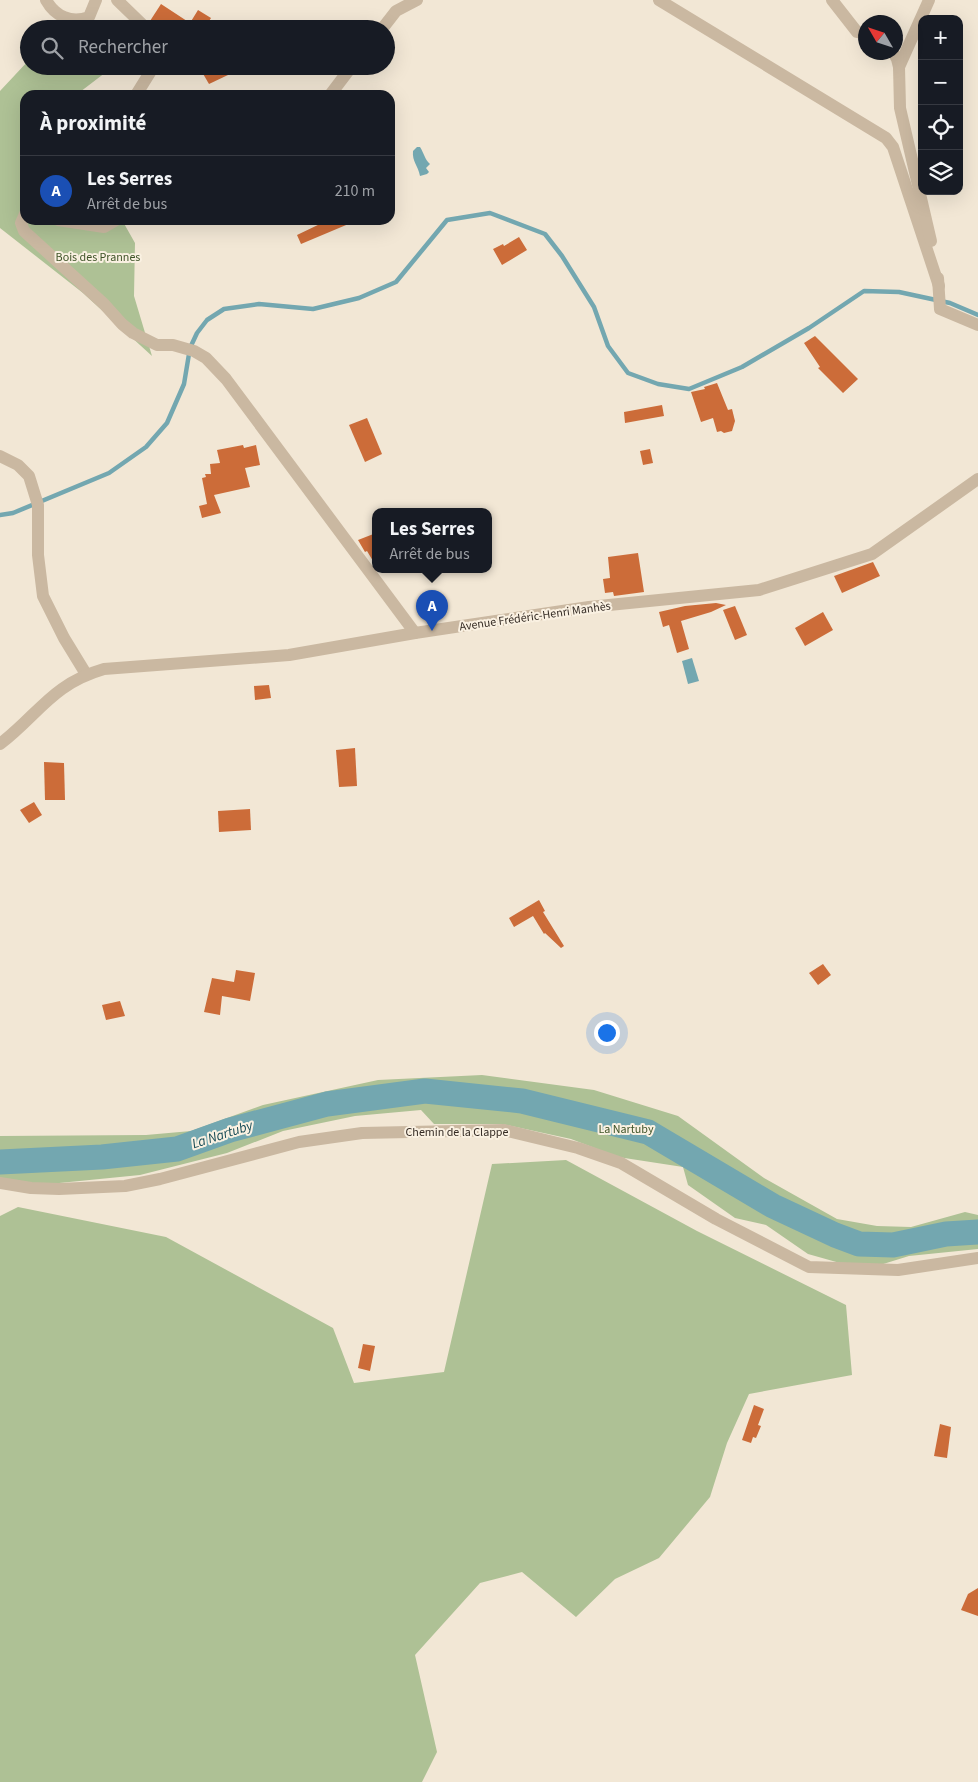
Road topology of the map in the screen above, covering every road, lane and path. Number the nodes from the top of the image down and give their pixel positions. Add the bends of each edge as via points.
1 (46, 0) edge
2 (96, 0) edge
3 (117, 0) edge
4 (417, 0) edge
5 (659, 0) edge
6 (832, 0) edge
7 (929, 0) edge
8 (74, 20) edge
9 (82, 20) edge
10 (138, 20) edge
11 (389, 20) edge
12 (858, 32) edge
13 (897, 60) edge
14 (899, 67) junction
15 (148, 75) edge
16 (345, 75) edge
17 (139, 90) edge
18 (334, 90) edge
19 (22, 225) edge
20 (87, 225) edge
21 (108, 225) edge
22 (938, 286) junction
23 (978, 325) edge
24 (0, 456) edge
25 (978, 479) edge
26 (415, 633) junction
27 (86, 674) junction
28 (0, 744) edge
29 (0, 1183) edge
30 (978, 1258) edge

1 - 8 street via 52,10
2 - 9 street via 89,17
3 - 10 street
4 - 11 street via 396,11
5 - 22 street via 886,138 893,147
6 - 12 street
7 - 14 street
13 - 14 street
14 - 22 street via 900,108 937,267
15 - 17 street
16 - 18 street
19 - 26 street via 24,231 133,333 157,345 173,345 206,358 226,380
20 - 21 street via 104,228
22 - 23 street via 940,309
24 - 27 street via 18,465 29,476 38,503 38,555 43,596
25 - 26 street, Avenue Frédéric-Henri Manhès via 872,554 759,590 589,607
26 - 27 street, Avenue Frédéric-Henri Manhès via 288,655
27 - 28 street, Avenue Frédéric-Henri Manhès via 64,687
29 - 30 street, Chemin de la Clappe via 59,1189 126,1186 299,1142 335,1136 504,1130 578,1148 621,1163 716,1219 809,1267 898,1270

